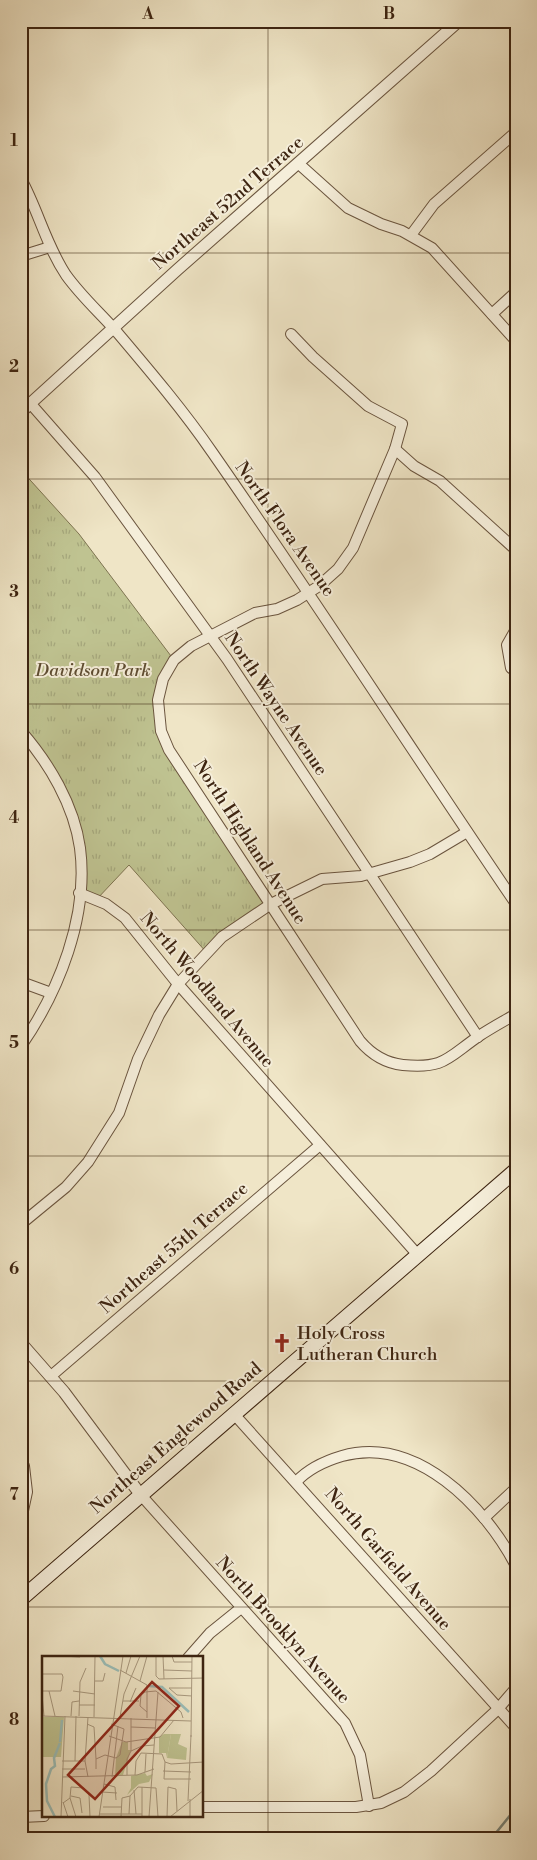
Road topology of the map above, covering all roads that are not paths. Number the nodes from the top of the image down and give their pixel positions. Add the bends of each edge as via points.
1 (459, 21) edge
2 (516, 132) edge
3 (299, 164) junction
4 (21, 179) edge
5 (411, 235) junction
6 (50, 247) junction
7 (21, 256) edge
8 (516, 292) edge
9 (492, 314) junction
10 (114, 329) junction
11 (291, 334) dead end
12 (516, 341) edge
13 (30, 403) junction
14 (21, 412) edge
15 (394, 449) junction
16 (516, 550) edge
17 (310, 592) junction
18 (516, 630) edge
19 (211, 637) junction
20 (510, 668) dead end
21 (21, 730) edge
22 (467, 832) junction
23 (372, 874) junction
24 (79, 893) junction
25 (271, 904) junction
26 (516, 904) edge
27 (21, 982) edge
28 (178, 984) junction
29 (51, 993) junction
30 (516, 1014) edge
31 (478, 1037) junction
32 (21, 1046) edge
33 (320, 1145) junction
34 (516, 1170) edge
35 (21, 1224) edge
36 (417, 1254) junction
37 (21, 1343) edge
38 (51, 1376) junction
39 (233, 1414) junction
40 (24, 1466) dead end
41 (296, 1482) junction
42 (516, 1488) edge
43 (140, 1494) junction
44 (484, 1518) junction
45 (21, 1520) edge
46 (516, 1566) edge
47 (21, 1599) edge
48 (240, 1608) junction
49 (190, 1656) edge
50 (516, 1688) edge
51 (498, 1710) junction
52 (516, 1728) edge
53 (369, 1806) junction
54 (204, 1807) edge
55 (42, 1816) edge
56 (21, 1817) edge

1 - 3 street, Northeast 52nd Terrace
2 - 5 street via 434,204
3 - 5 street via 348,208
3 - 10 street, Northeast 52nd Terrace
4 - 6 street, North Flora Avenue
5 - 9 street via 432,248
6 - 7 street
6 - 10 street, North Flora Avenue via 90,306
8 - 9 street
9 - 12 street
10 - 13 street, Northeast 52nd Terrace
10 - 17 street, North Flora Avenue via 206,443
11 - 15 street, North Highland Avenue via 368,406 402,424
13 - 14 street, Northeast 52nd Terrace
13 - 19 street, North Wayne Avenue via 94,477
15 - 16 street via 440,482
15 - 17 street, North Highland Avenue via 348,557 327,580
17 - 19 street, North Highland Avenue via 287,605 255,613
17 - 22 street, North Flora Avenue
18 - 20 street via 507,645
19 - 23 street, North Wayne Avenue
19 - 25 street, North Highland Avenue via 182,652 168,669 158,700 158,720 170,750
21 - 24 street via 45,761 68,807 80,849
22 - 23 street via 430,854
22 - 26 street, North Flora Avenue
23 - 25 street via 322,879
23 - 31 street, North Wayne Avenue
24 - 28 street, North Woodland Avenue via 106,904 125,918
24 - 29 street via 72,937
25 - 28 street via 222,938
25 - 31 street, North Highland Avenue via 360,1040 373,1053 388,1062 415,1067 436,1065 452,1058
27 - 29 street
28 - 33 street, North Woodland Avenue
28 - 35 street via 145,1043 119,1113 88,1162 66,1187
29 - 32 street
30 - 31 street
33 - 36 street, North Woodland Avenue
33 - 38 street, Northeast 55th Terrace
34 - 36 main road, Northeast Englewood Road
36 - 39 main road, Northeast Englewood Road
37 - 38 street
38 - 43 street
39 - 41 street, North Garfield Avenue
39 - 43 main road, Northeast Englewood Road
40 - 45 street via 27,1492
41 - 44 street via 312,1469 334,1459 358,1453 388,1454 442,1479
41 - 51 street, North Garfield Avenue
42 - 44 street
43 - 47 main road, Northeast Englewood Road
43 - 48 street, North Brooklyn Avenue
44 - 46 street
48 - 49 street via 210,1633
48 - 53 street, North Brooklyn Avenue via 345,1723 360,1755
50 - 51 street
51 - 52 street, North Garfield Avenue
51 - 53 street via 404,1792
53 - 54 street
55 - 56 street

